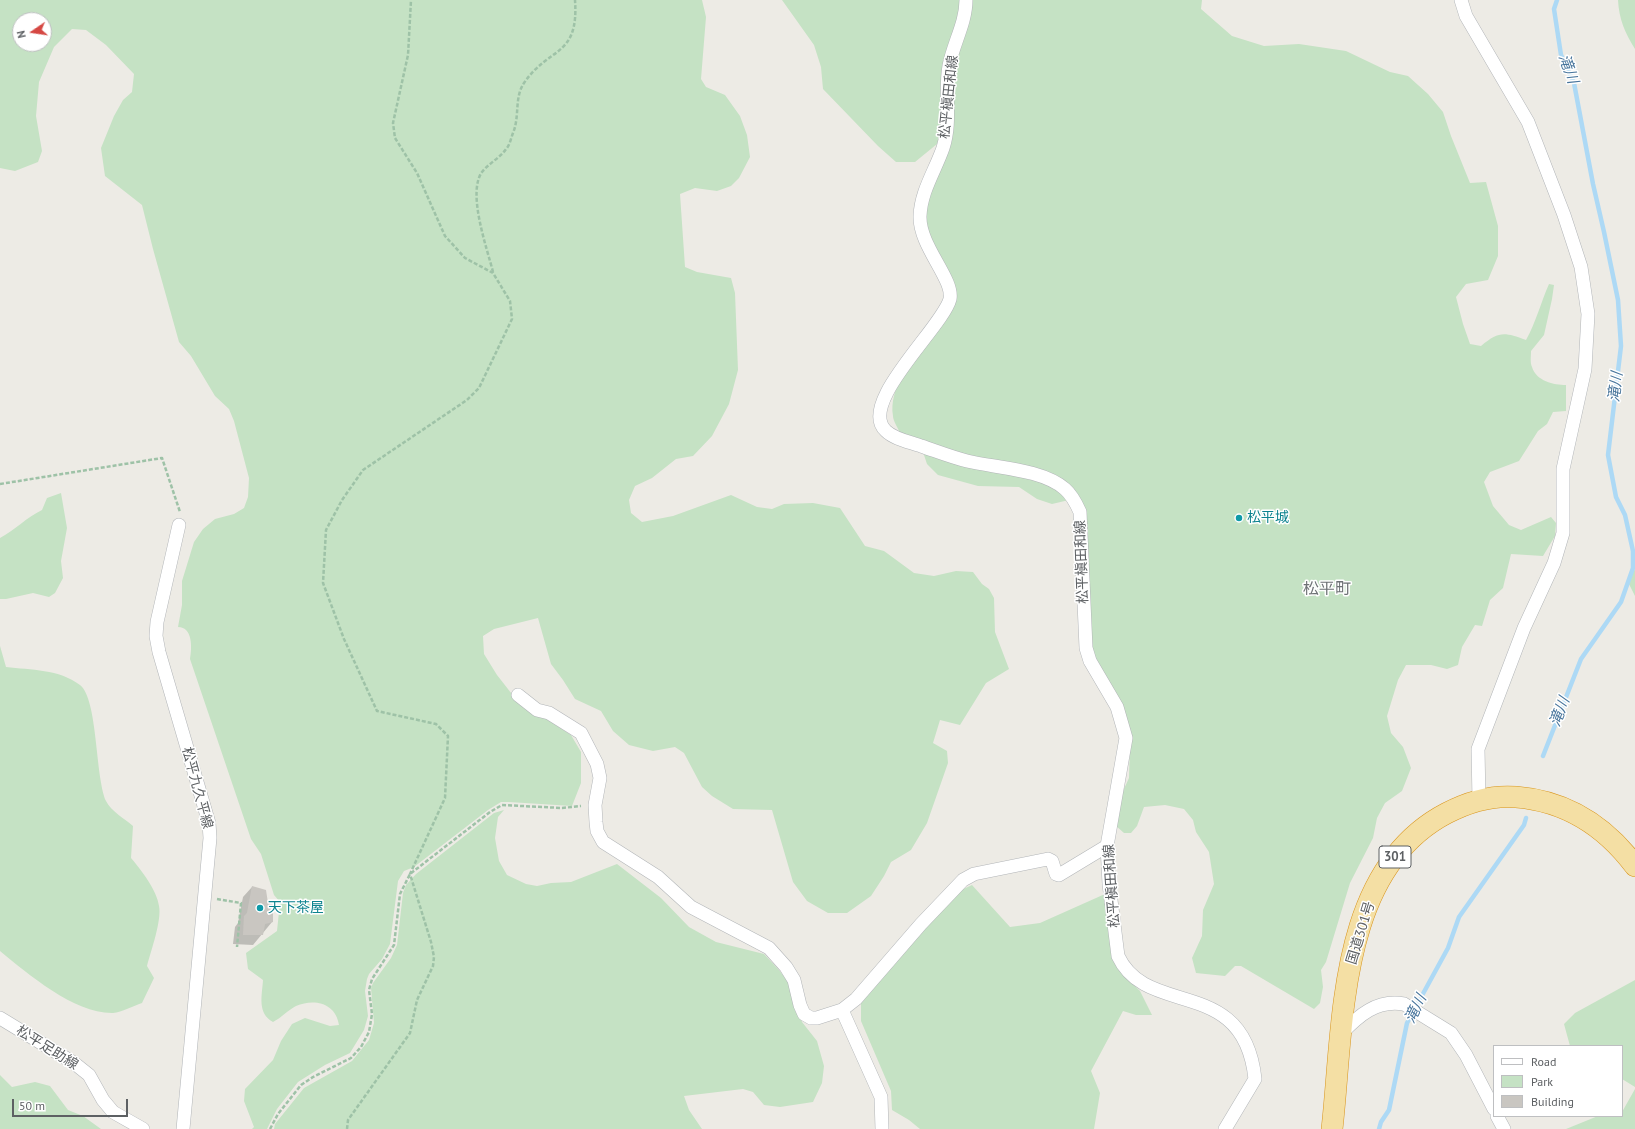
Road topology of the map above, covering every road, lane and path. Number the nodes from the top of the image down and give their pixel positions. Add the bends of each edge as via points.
1 (411, 0) edge
2 (575, 0) edge
3 (966, 0) edge
4 (1461, 0) edge
5 (493, 273) junction
6 (0, 484) edge
7 (180, 520) joint
8 (518, 695) dead end
9 (1479, 800) junction
10 (595, 805) junction
11 (1107, 846) junction
12 (1635, 866) edge
13 (410, 874) junction
14 (204, 897) junction
15 (237, 947) dead end
16 (842, 1010) junction
17 (0, 1018) edge
18 (1341, 1034) junction
19 (1493, 1107) edge
20 (1498, 1117) edge
21 (143, 1129) edge
22 (183, 1129) edge
23 (270, 1129) edge
24 (347, 1129) edge
25 (882, 1129) edge
26 (1225, 1129) edge
27 (1332, 1129) edge
28 (1504, 1129) edge

1 - 5 path via 408,55 393,123 395,138 417,173 445,236 465,258
2 - 5 path via 574,31 563,48 533,72 524,84 518,96 516,125 506,150 483,172 477,182 475,198
3 - 11 street, 松平槇田和線 via 963,21 949,66 947,133 943,149 929,178 920,217 923,238 948,282 950,298 936,325 893,381 880,413 886,431 898,438 965,461 1042,476 1066,489 1074,500 1081,519 1086,648 1090,661 1117,707 1126,738
4 - 9 street via 1466,16 1528,122 1581,267 1588,314 1585,369 1563,468 1563,532 1554,563 1524,628 1478,749
5 - 13 path via 510,301 512,319 479,388 467,400 363,470 342,500 326,530 323,583 344,639 377,711 436,724 448,736 446,798
6 - 7 path via 162,458
7 - 14 street, 松平九久平線 via 156,636 209,823 210,838
8 - 10 street via 537,710 549,713 581,733 597,764 600,778
9 - 12 highway, 国道301号 / 301 via 1510,796 1560,806 1586,818 1606,832
9 - 18 highway, 国道301号 / 301 via 1436,819 1408,841 1392,859 1363,918 1346,985
10 - 13 path via 562,808 502,805
10 - 16 street via 597,831 603,842 658,877 692,907 769,948 794,980 804,1014 817,1018
11 - 16 street via 1059,875 1056,874 1052,861 1048,859 974,874 963,880 921,924 860,996
11 - 26 street, 松平槇田和線 via 1117,949 1123,967 1131,976 1152,988 1199,1004 1226,1017 1236,1027 1251,1052 1255,1079
13 - 23 path via 400,894 394,944 372,979 369,990 372,1014 370,1032 351,1058 301,1086 278,1114
13 - 24 path via 431,942 433,966 417,1000 410,1033 348,1120
14 - 15 path via 241,903
14 - 22 street, 松平九久平線
16 - 25 street via 881,1097
17 - 21 street, 松平足助線 via 74,1063 89,1075 103,1100 114,1112
18 - 19 street via 1360,1015 1376,1006 1396,1002 1415,1009 1451,1033 1466,1055
18 - 27 highway, 国道301号 / 301
20 - 28 street

